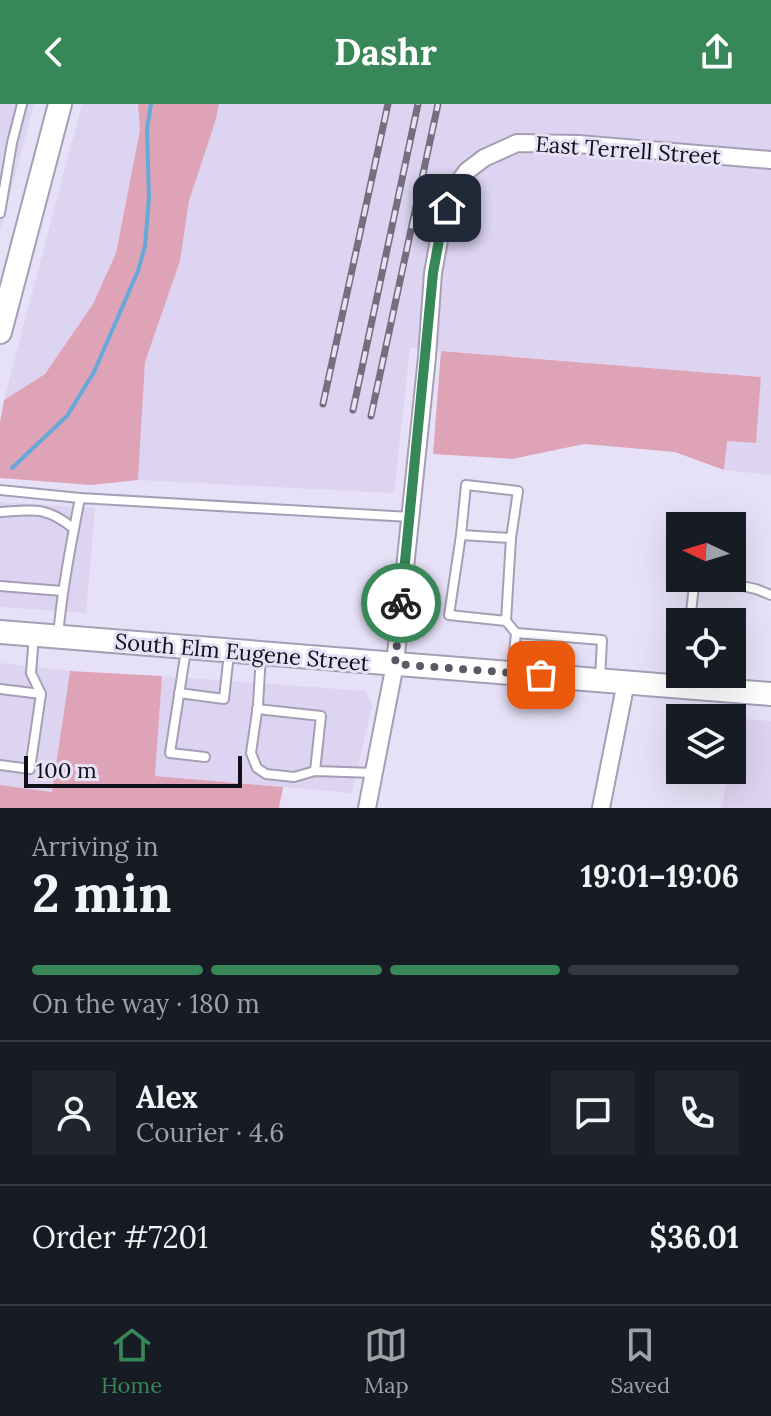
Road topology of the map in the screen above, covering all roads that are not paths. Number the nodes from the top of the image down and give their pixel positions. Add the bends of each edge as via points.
1 (22, 104) edge
2 (60, 104) edge
3 (771, 160) edge
4 (0, 213) edge
5 (0, 332) edge
6 (0, 490) edge
7 (80, 498) junction
8 (0, 512) edge
9 (410, 517) junction
10 (74, 529) junction
11 (461, 535) junction
12 (511, 538) junction
13 (0, 586) edge
14 (62, 591) junction
15 (771, 595) edge
16 (692, 608) edge
17 (506, 621) junction
18 (0, 632) edge
19 (516, 633) junction
20 (34, 635) junction
21 (58, 637) junction
22 (186, 647) junction
23 (230, 651) junction
24 (261, 653) junction
25 (395, 664) junction
26 (512, 673) junction
27 (600, 680) junction
28 (666, 681) edge
29 (626, 682) junction
30 (734, 688) edge
31 (0, 689) edge
32 (179, 693) junction
33 (41, 694) junction
34 (771, 694) edge
35 (257, 709) junction
36 (205, 757) dead end
37 (0, 765) edge
38 (315, 771) junction
39 (374, 773) junction
40 (367, 808) edge
41 (601, 808) edge

1 - 4 lane
2 - 5 main road
3 - 9 street, East Terrell Street via 517,143 467,171 447,208 433,273
6 - 7 lane
7 - 9 lane
7 - 10 lane
8 - 10 lane via 44,511
9 - 25 street, East Terrell Street
10 - 14 lane
11 - 12 lane
11 - 12 lane via 466,485 518,491
11 - 17 lane via 449,615
12 - 17 lane
13 - 14 lane
14 - 21 lane
15 - 16 lane via 714,580 694,585
17 - 19 lane
18 - 20 main road, South Elm Eugene Street
19 - 26 lane
19 - 27 lane via 602,640
20 - 21 main road, South Elm Eugene Street
20 - 33 lane via 31,673
21 - 22 main road, South Elm Eugene Street
22 - 23 main road, South Elm Eugene Street
22 - 32 lane
23 - 24 main road, South Elm Eugene Street
23 - 32 lane via 224,699
24 - 25 main road, South Elm Eugene Street
24 - 35 lane
25 - 26 main road, South Elm Eugene Street
25 - 39 street, East Terrell Street
26 - 27 main road, South Elm Eugene Street
27 - 29 main road, South Elm Eugene Street
28 - 29 main road, South Elm Eugene Street
29 - 41 street
30 - 34 main road, South Elm Eugene Street
31 - 33 lane
32 - 36 lane via 170,753
33 - 37 lane via 30,769
35 - 38 lane via 321,716
35 - 38 lane via 251,753 257,768 294,777
38 - 39 lane
39 - 40 street, East Terrell Street

